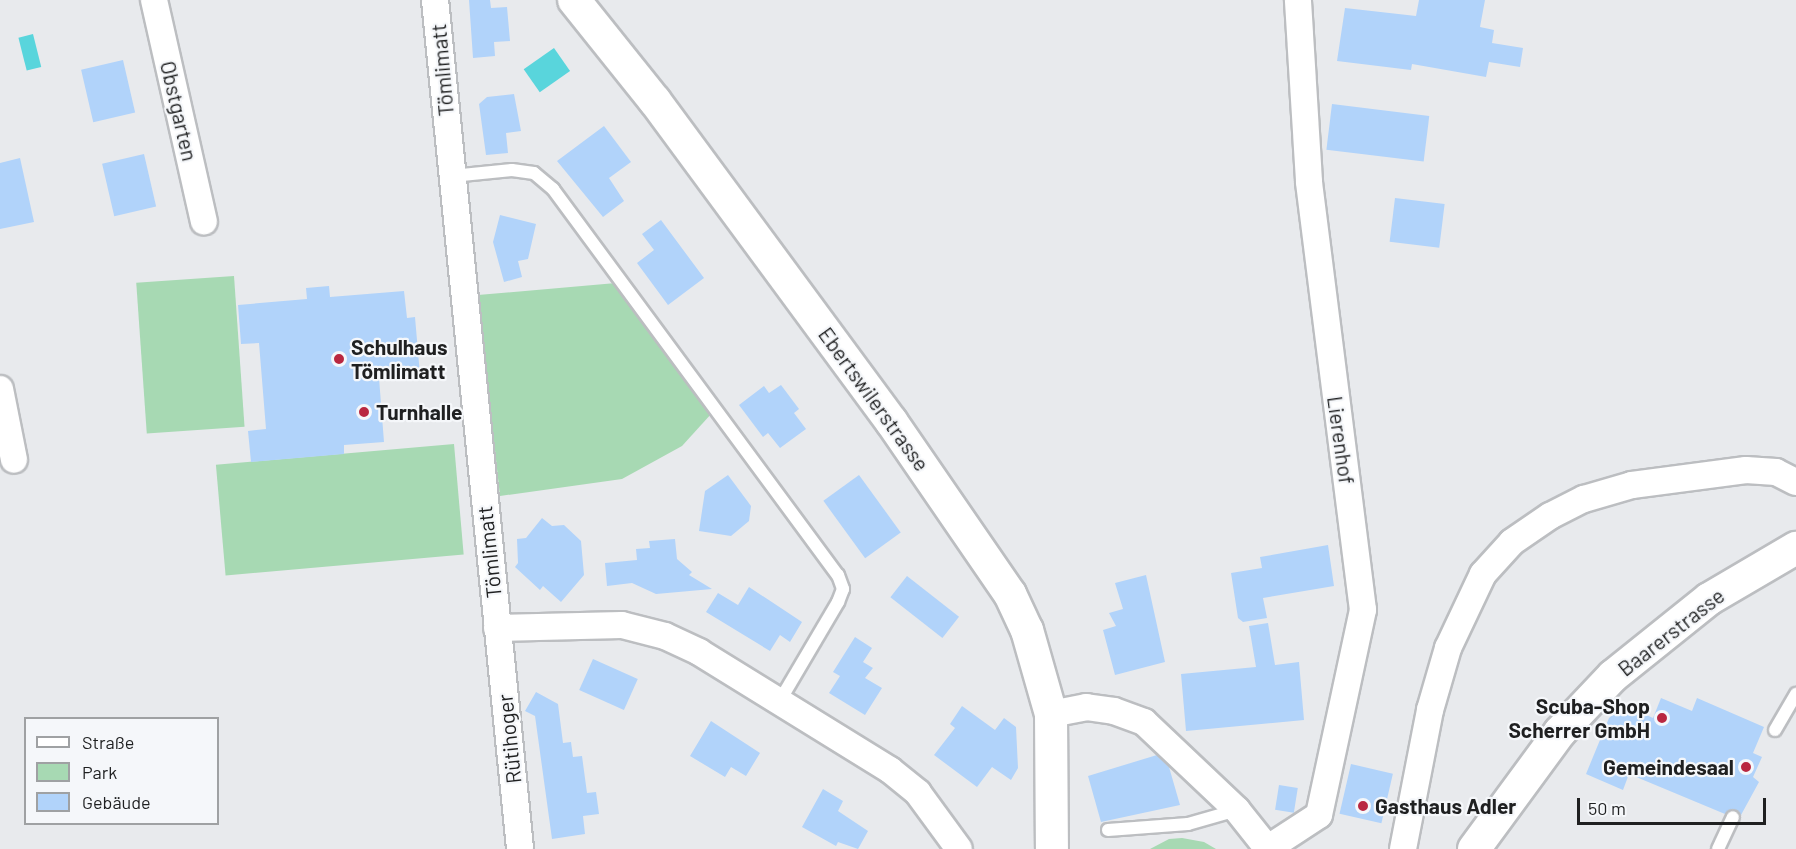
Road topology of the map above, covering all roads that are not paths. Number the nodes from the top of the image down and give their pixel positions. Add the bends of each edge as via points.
1 (154, 0) edge
2 (435, 0) edge
3 (573, 0) edge
4 (1298, 0) edge
5 (452, 176) junction
6 (204, 222) dead end
7 (0, 389) edge
8 (14, 460) dead end
9 (1796, 482) edge
10 (1796, 548) edge
11 (497, 628) junction
12 (1796, 694) edge
13 (779, 702) junction
14 (1051, 714) junction
15 (1775, 730) dead end
16 (1237, 810) junction
17 (1733, 817) dead end
18 (1108, 831) dead end
19 (520, 849) edge
20 (959, 849) edge
21 (1052, 849) edge
22 (1268, 849) edge
23 (1403, 849) edge
24 (1474, 849) edge
25 (1718, 849) edge

1 - 6 street, Obstgarten
2 - 5 street, Tömlimatt
3 - 14 street, Ebertswilerstrasse via 655,101 992,564 1027,630
4 - 22 street, Lierenhof via 1309,181 1363,610 1319,815
5 - 11 street, Tömlimatt
5 - 13 lane via 512,170 534,173 553,189 838,575 843,589 838,602
7 - 8 street
9 - 23 street via 1776,472 1746,470 1632,485 1584,499 1512,542 1483,574 1448,648 1430,710
10 - 24 street, Baarerstrasse via 1709,600 1613,676 1560,732
11 - 13 street, Tömlimatt via 622,625 654,633 699,652
11 - 19 street, Rütihoger
12 - 15 lane
13 - 20 street, Tömlimatt via 890,770 918,793
14 - 16 street, Lierenhof via 1086,707 1114,711 1143,722
14 - 21 street, Ebertswilerstrasse
16 - 18 lane via 1188,824
16 - 22 street, Lierenhof
17 - 25 lane

